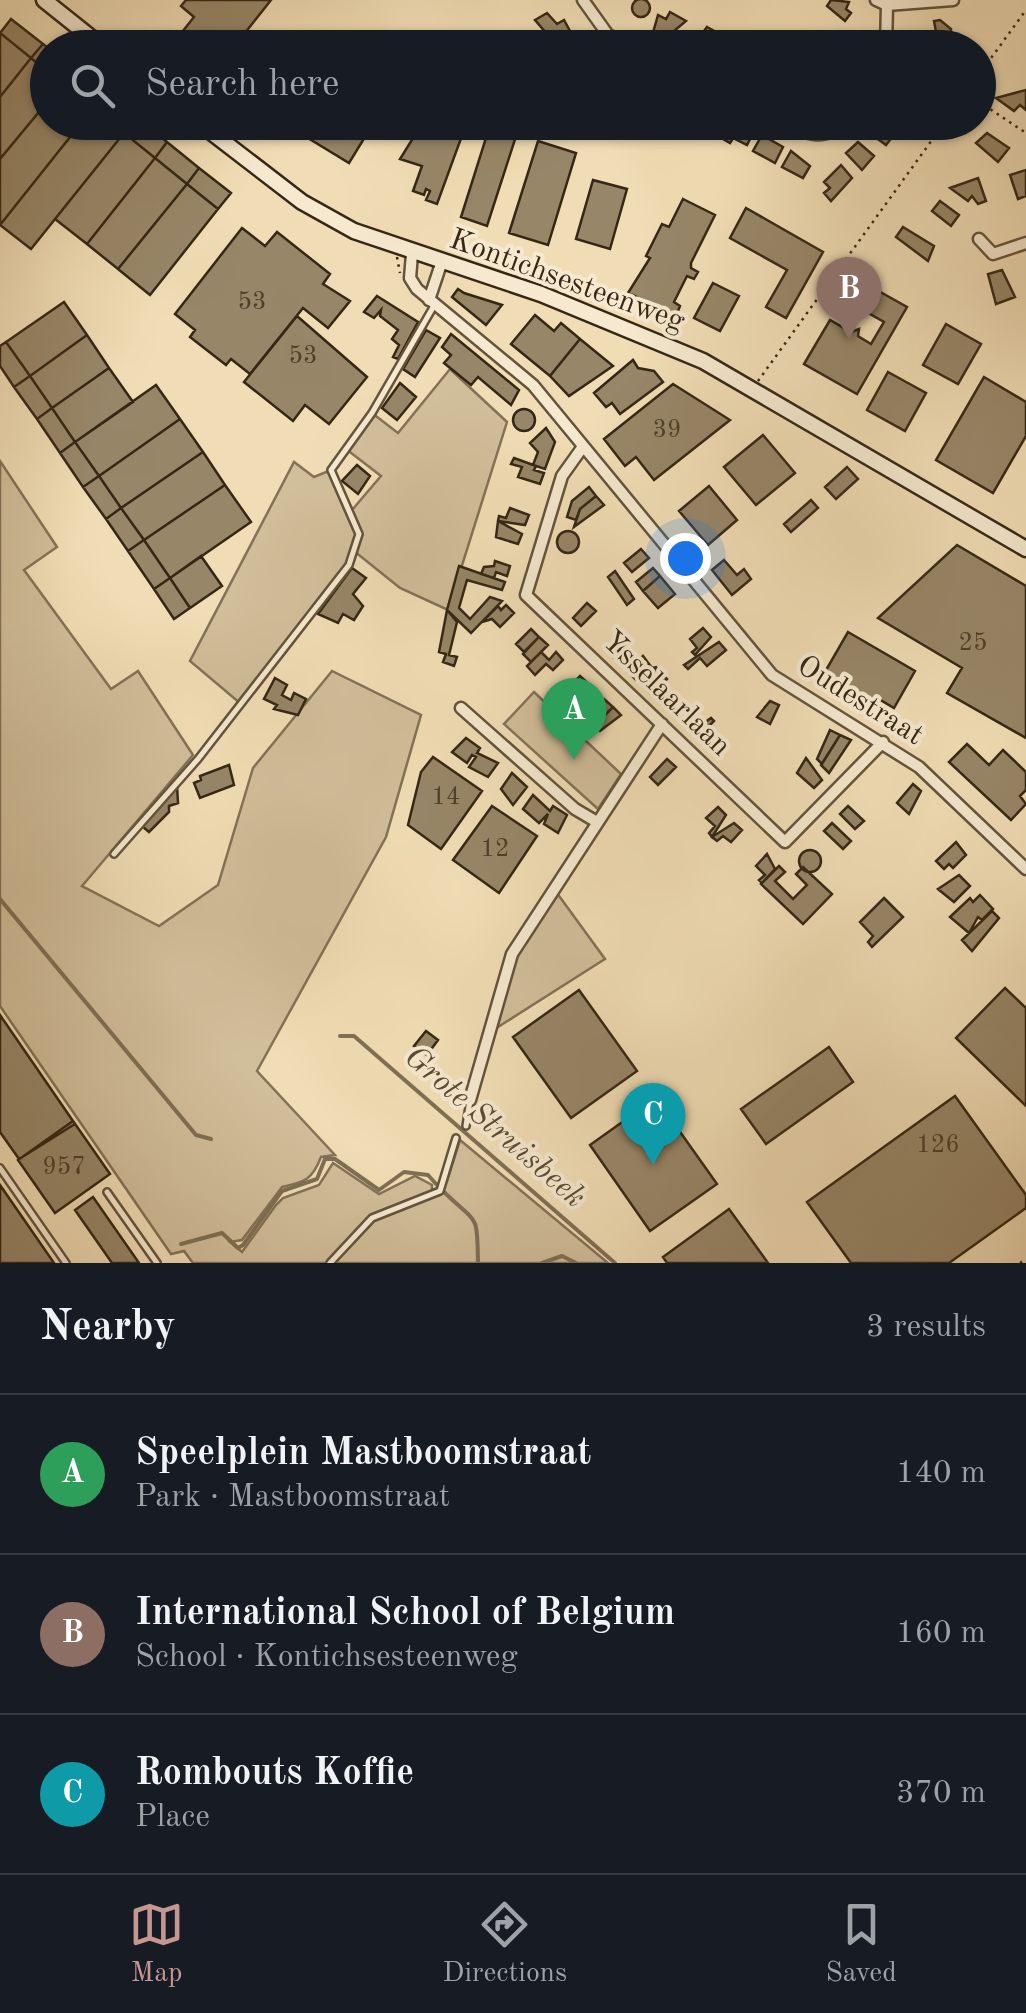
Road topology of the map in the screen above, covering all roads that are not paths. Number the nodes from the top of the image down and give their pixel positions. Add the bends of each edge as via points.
1 (44, 0) edge
2 (583, 0) edge
3 (953, 0) edge
4 (882, 3) edge
5 (82, 30) edge
6 (604, 30) edge
7 (884, 30) edge
8 (221, 140) edge
9 (980, 239) dead end
10 (1026, 244) edge
11 (412, 254) junction
12 (441, 264) junction
13 (432, 302) junction
14 (582, 448) junction
15 (1026, 549) edge
16 (462, 708) dead end
17 (662, 724) junction
18 (883, 742) junction
19 (597, 822) junction
20 (114, 854) dead end
21 (1026, 869) edge
22 (470, 1100) joint
23 (466, 1126) dead end
24 (456, 1138) dead end
25 (0, 1168) edge
26 (107, 1192) dead end
27 (66, 1263) edge
28 (156, 1263) edge
29 (330, 1263) edge

1 - 5 street
2 - 6 street
3 - 4 street
4 - 7 street
8 - 11 street, Kontichsesteenweg via 302,202
9 - 10 street via 992,254
11 - 12 street, Kontichsesteenweg
11 - 13 street, Oudestraat via 410,278
12 - 13 street
12 - 15 street, Kontichsesteenweg via 641,332
13 - 14 street, Oudestraat via 533,385
13 - 20 lane via 380,401 331,470 359,534 349,565 198,759
14 - 17 street, Ysselaarlaan via 562,476 526,595
14 - 18 street, Oudestraat via 772,675
16 - 19 street
17 - 18 street, Ysselaarlaan via 785,842
17 - 19 street
18 - 21 street, Oudestraat via 920,766
19 - 22 street via 512,954
22 - 23 lane
24 - 29 lane via 445,1180 430,1196 372,1218
25 - 27 lane
26 - 28 lane

